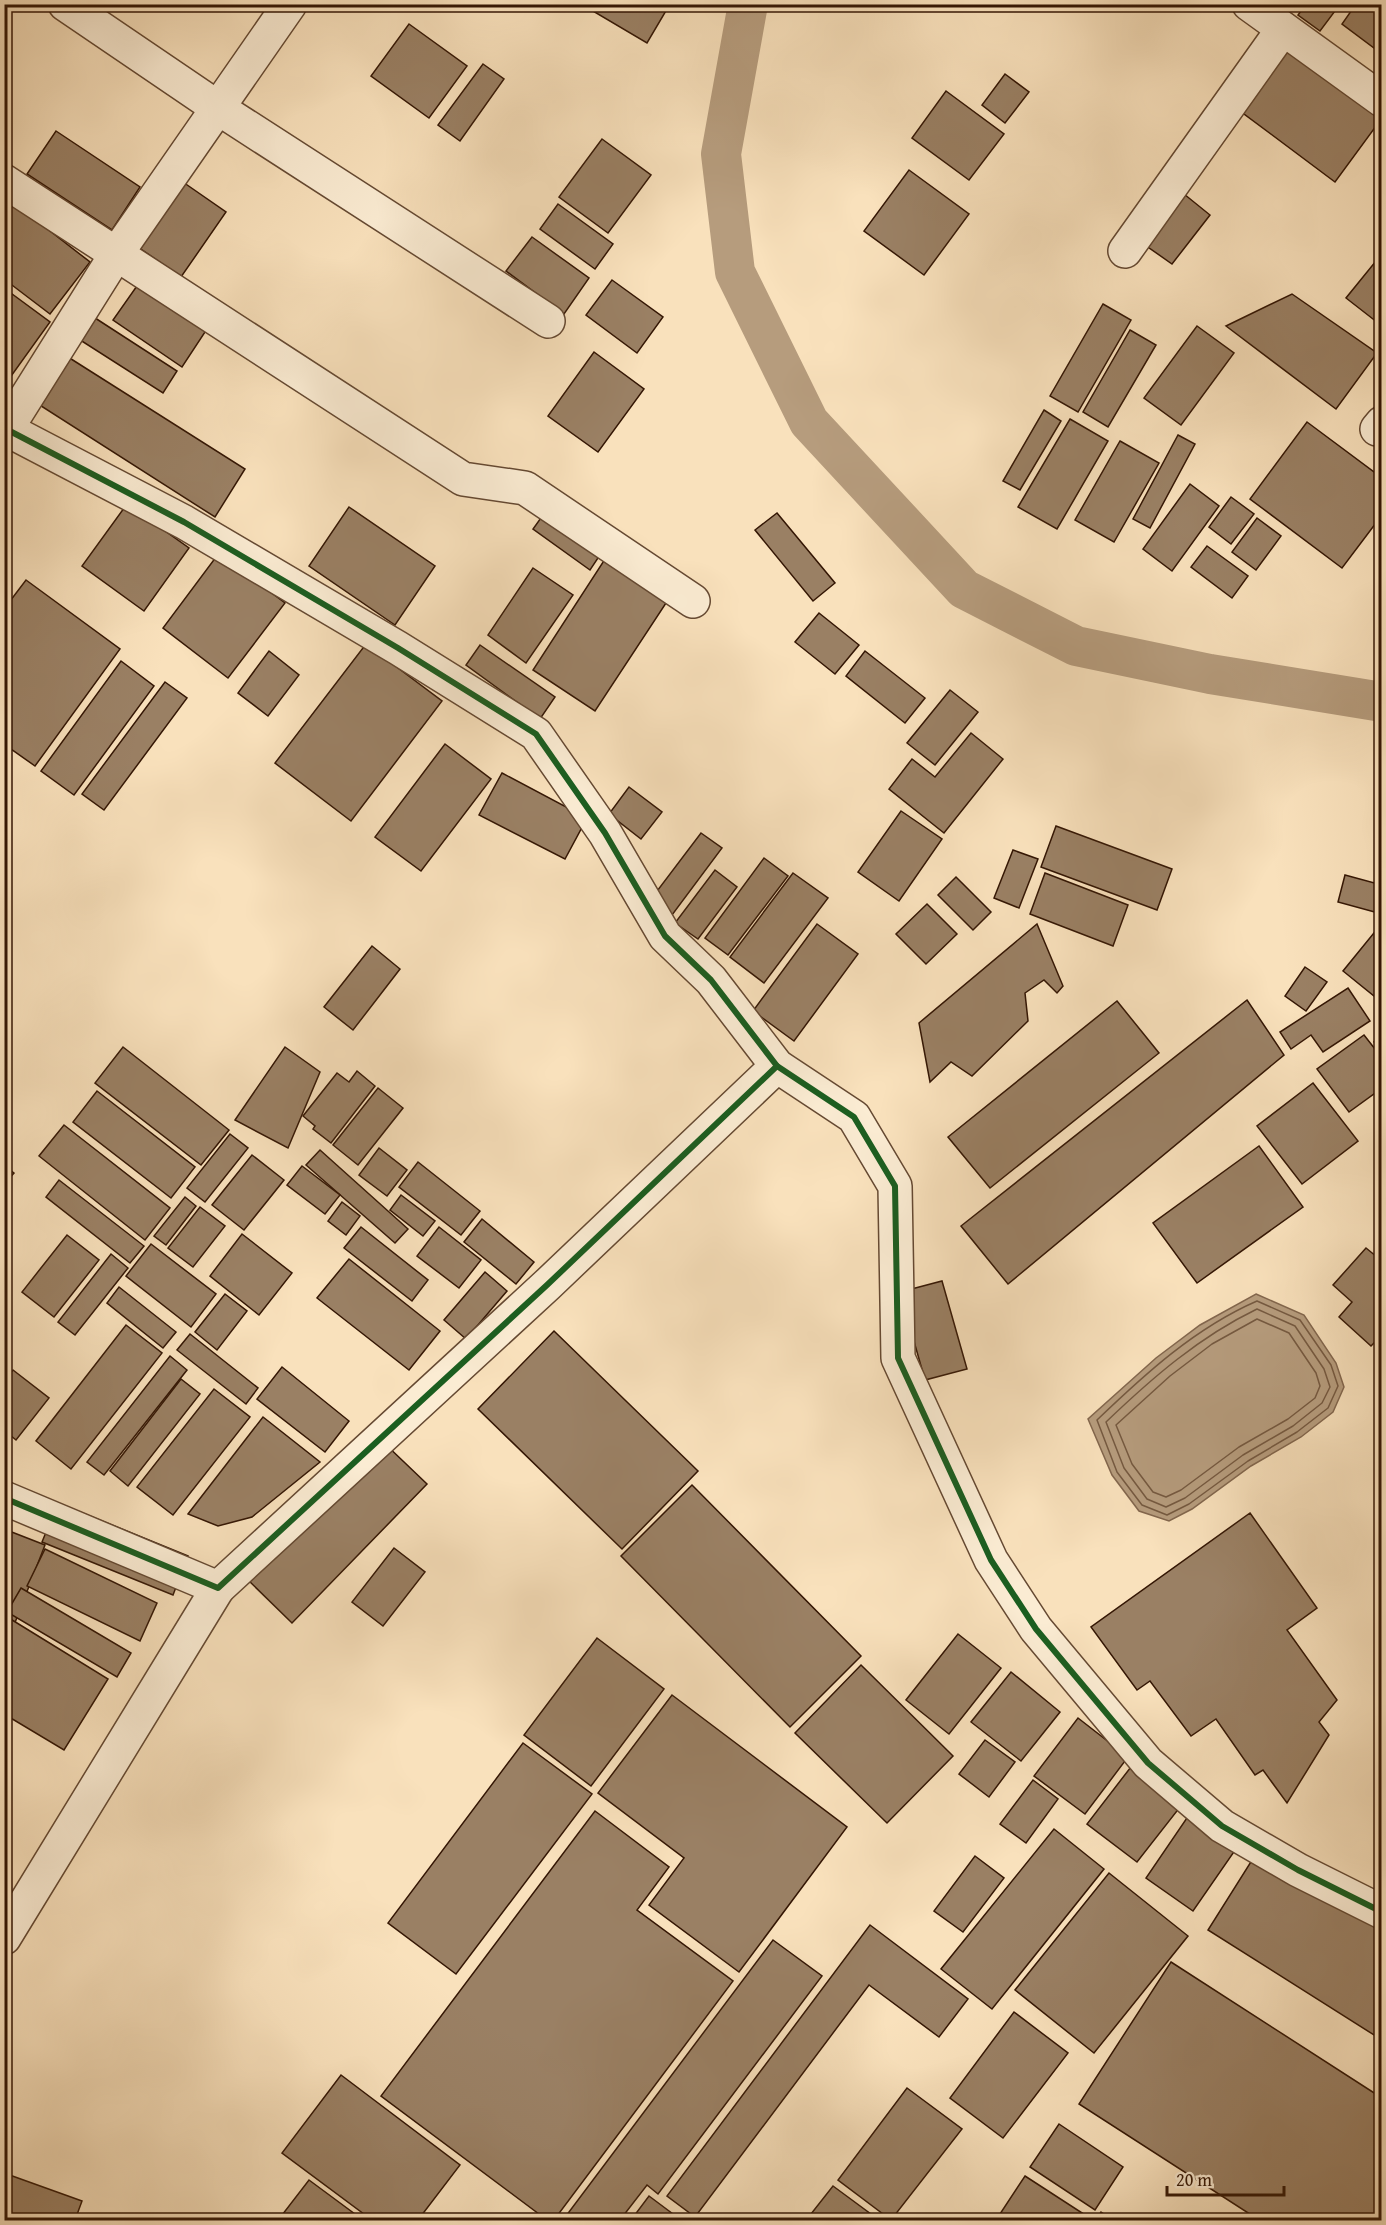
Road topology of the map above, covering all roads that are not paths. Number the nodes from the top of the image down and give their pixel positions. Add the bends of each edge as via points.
1 (65, 4) edge
2 (290, 4) edge
3 (1249, 4) edge
4 (1283, 29) junction
5 (1382, 100) edge
6 (218, 108) junction
7 (4, 181) edge
8 (1125, 251) dead end
9 (117, 253) junction
10 (548, 321) dead end
11 (5, 430) edge
12 (693, 601) dead end
13 (777, 1066) junction
14 (4, 1498) edge
15 (218, 1588) junction
16 (1382, 1912) edge
17 (4, 1938) edge

1 - 6 street
2 - 6 street
3 - 4 street
4 - 5 street
4 - 8 street
6 - 9 street
6 - 10 street
7 - 9 street
9 - 11 street
9 - 12 street via 463,479 525,488
11 - 13 street via 184,522 536,734 605,833 665,936 711,980
13 - 15 street via 547,1285
13 - 16 street via 854,1117 895,1186 898,1358 991,1560 1036,1629 1148,1763 1222,1826
14 - 15 street
15 - 17 street

